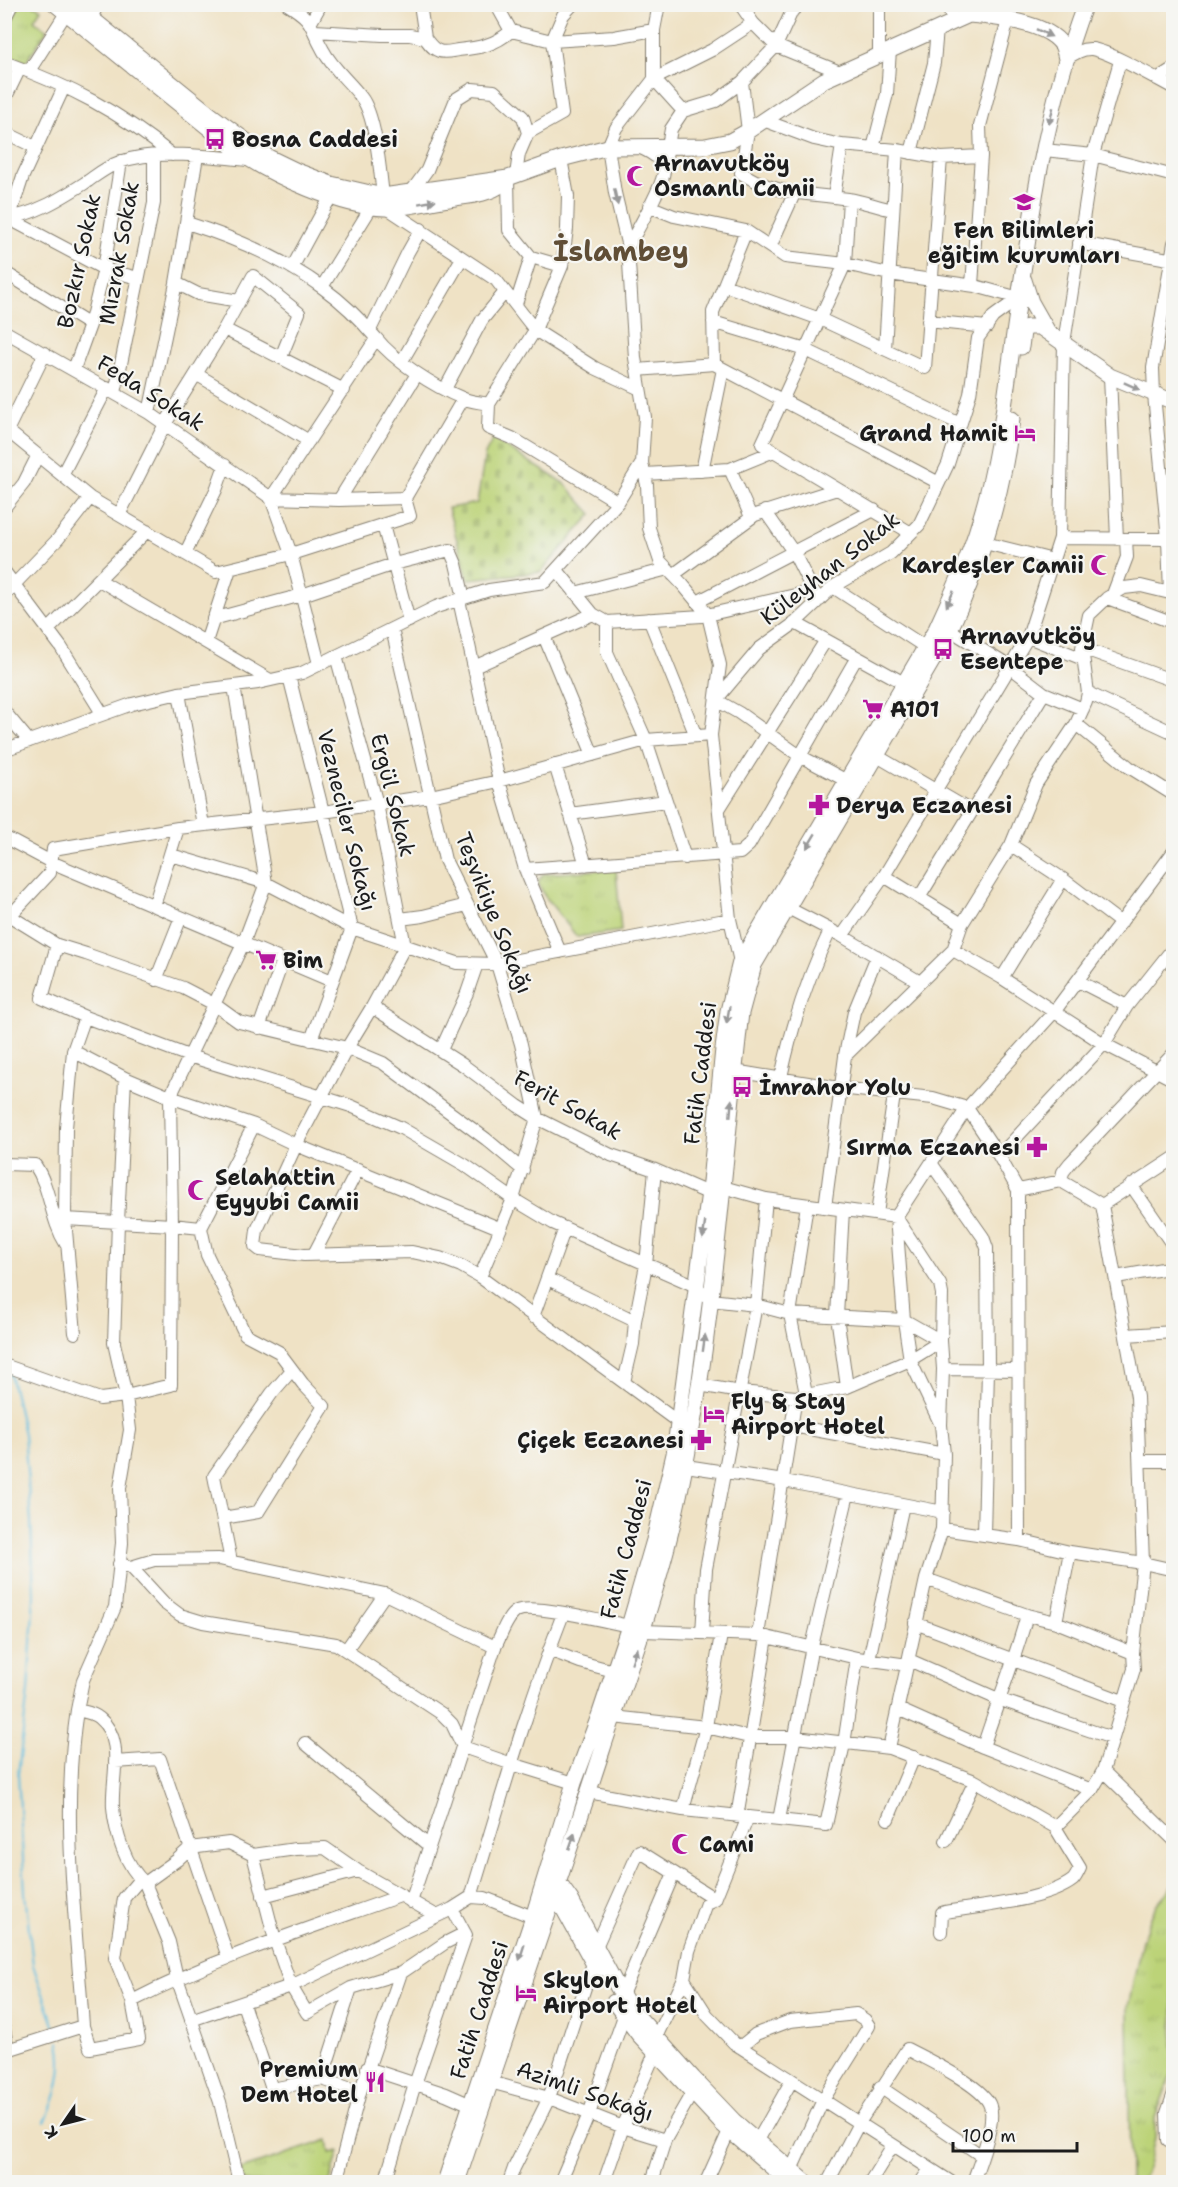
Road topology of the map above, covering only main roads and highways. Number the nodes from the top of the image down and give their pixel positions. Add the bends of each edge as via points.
1 (984, 4) edge
2 (1085, 4) edge
3 (65, 8) edge
4 (95, 11) edge
5 (1001, 14) edge
6 (962, 18) junction
7 (1066, 59) junction
8 (512, 176) junction
9 (381, 203) junction
10 (1023, 275) junction
11 (1019, 298) junction
12 (1023, 332) junction
13 (1048, 332) junction
14 (1173, 402) edge
15 (722, 1130) junction
16 (718, 1193) junction
17 (636, 1629) junction
18 (550, 1885) junction
19 (655, 2045) junction
20 (784, 2177) edge
21 (445, 2182) edge
22 (457, 2182) edge
23 (807, 2182) edge

1 - 6 main road
2 - 7 main road, Fatih Caddesi
3 - 4 main road
3 - 9 main road via 249,160 276,175 332,196
4 - 9 main road via 211,115 268,157
5 - 6 main road
5 -> 7 main road via 1046,32 1063,48
6 - 8 main road via 811,87 730,141 608,147
7 -> 10 main road, Fatih Caddesi via 1044,150
8 - 9 main road via 411,192
9 -> 8 main road via 399,208 486,191
10 - 11 main road, Fatih Caddesi
10 - 13 main road via 1031,302
11 - 12 main road via 1024,313
11 -> 15 main road, Fatih Caddesi via 999,443 981,520 956,584 926,647 740,962 728,1011
12 - 13 main road via 1032,326
15 -> 12 main road via 741,1013 752,973 786,907 950,630 969,590 992,522 1009,449
13 -> 14 main road via 1110,376
15 - 16 main road
16 -> 17 main road, Fatih Caddesi via 696,1286 674,1454
17 -> 16 main road via 671,1533 686,1466 710,1299
18 -> 17 main road via 589,1792
17 - 18 main road, Fatih Caddesi via 614,1671 574,1783
18 - 19 main road via 624,2016
18 - 19 main road via 571,1900 622,1995
18 -> 21 main road, Fatih Caddesi via 533,1917
18 - 22 main road, Fatih Caddesi
19 - 20 main road via 757,2142
19 - 20 main road via 692,2093 729,2131
20 - 23 main road

